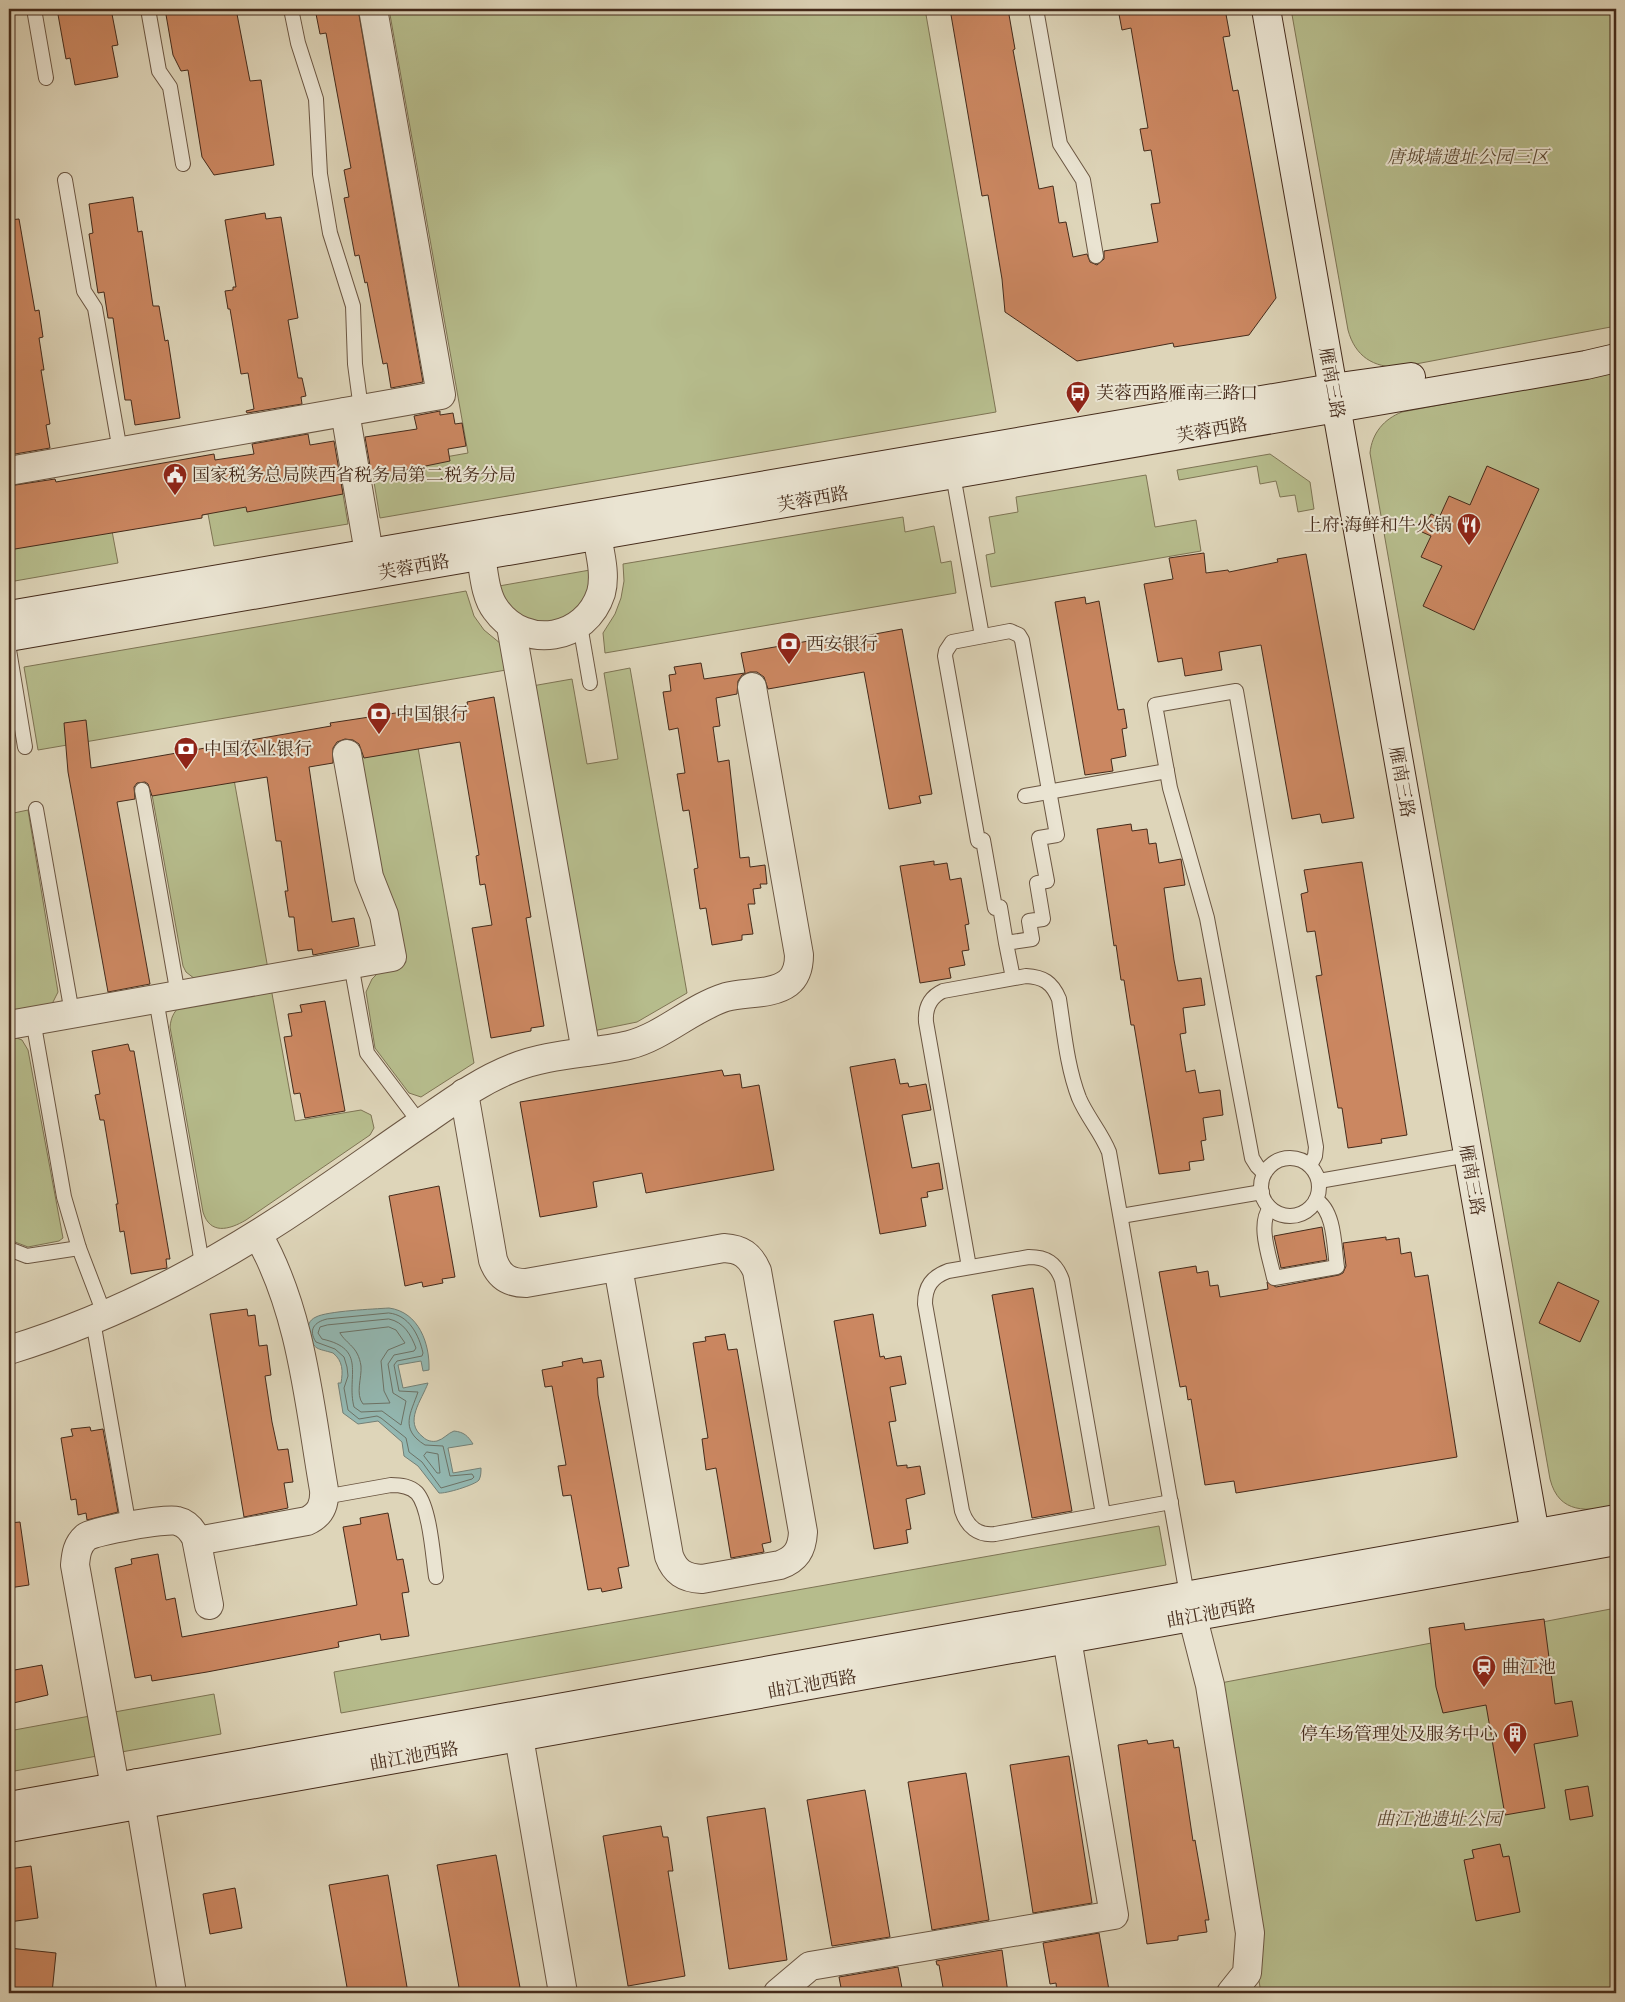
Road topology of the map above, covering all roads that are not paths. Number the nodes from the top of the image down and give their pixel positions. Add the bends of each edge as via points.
1 (34, 9) edge
2 (148, 9) edge
3 (290, 9) edge
4 (374, 9) edge
5 (1036, 9) edge
6 (1266, 9) edge
7 (46, 78) dead end
8 (183, 164) dead end
9 (64, 180) dead end
10 (1096, 256) dead end
11 (1616, 340) edge
12 (1616, 358) edge
13 (1334, 398) junction
14 (353, 410) junction
15 (120, 451) junction
16 (9, 471) edge
17 (953, 475) junction
18 (596, 536) junction
19 (370, 553) junction
20 (481, 556) junction
21 (9, 615) edge
22 (580, 625) junction
23 (511, 626) junction
24 (982, 636) junction
25 (9, 637) edge
26 (9, 650) edge
27 (590, 684) dead end
28 (752, 686) dead end
29 (25, 747) dead end
30 (347, 754) dead end
31 (1167, 771) junction
32 (142, 790) dead end
33 (1050, 792) junction
34 (1025, 796) dead end
35 (36, 809) dead end
36 (1006, 943) junction
37 (351, 964) junction
38 (1012, 978) junction
39 (167, 997) junction
40 (72, 1014) junction
41 (21, 1022) edge
42 (586, 1052) junction
43 (464, 1093) junction
44 (420, 1123) junction
45 (1468, 1155) junction
46 (1310, 1165) junction
47 (1264, 1173) junction
48 (1319, 1181) junction
49 (1262, 1192) junction
50 (1316, 1200) junction
51 (1270, 1208) junction
52 (1121, 1216) junction
53 (258, 1235) junction
54 (79, 1248) junction
55 (9, 1249) edge
56 (618, 1267) junction
57 (969, 1267) junction
58 (203, 1269) junction
59 (99, 1318) junction
60 (9, 1350) edge
61 (324, 1497) junction
62 (1171, 1502) junction
63 (1103, 1514) junction
64 (1616, 1519) edge
65 (129, 1527) junction
66 (197, 1541) junction
67 (1616, 1541) edge
68 (1536, 1544) junction
69 (436, 1577) dead end
70 (209, 1605) dead end
71 (1189, 1606) junction
72 (1067, 1639) junction
73 (519, 1737) junction
74 (130, 1792) junction
75 (9, 1806) edge
76 (9, 1828) edge
77 (172, 1993) edge
78 (563, 1993) edge
79 (778, 1993) edge
80 (1231, 1993) edge

1 - 7 lane
2 - 8 lane via 159,71 170,88
3 - 14 lane via 316,99 320,174 330,233 353,306
4 - 14 street via 442,395
5 - 10 lane via 1060,144 1083,180
6 - 13 street, 雁南三路
9 - 15 lane via 84,292 95,308
11 - 13 street, 芙蓉西路
12 - 13 street, 芙蓉西路 via 1586,365
13 - 17 street, 芙蓉西路
13 - 19 street, 芙蓉西路
13 - 45 street, 雁南三路
14 - 15 street
14 - 19 street
15 - 16 street
17 - 18 street, 芙蓉西路
17 - 24 lane
18 - 20 street, 芙蓉西路
18 - 22 street via 602,591 592,612
19 - 21 street, 芙蓉西路
20 - 23 street via 495,610
20 - 25 street, 芙蓉西路
22 - 23 street via 555,636 531,635
22 - 27 lane
23 - 42 street
24 - 33 lane via 1010,631 1020,635
24 - 36 lane via 952,642 945,656 978,840 983,840 995,908 1000,908
26 - 29 lane
28 - 42 street via 799,955 795,977 777,988 727,997 703,1006 654,1035 631,1044
30 - 37 street via 369,877 384,915 392,957
31 - 33 lane
31 - 46 lane via 1156,705 1236,690 1316,1147
31 - 47 lane via 1207,918 1252,1158
32 - 39 lane
33 - 34 lane
33 - 36 lane via 1057,835 1039,838 1047,881 1036,883 1043,919 1029,922 1032,939
35 - 40 lane
36 - 38 lane
37 - 39 street
37 - 44 lane via 367,1053
38 - 52 lane via 1037,976 1054,988 1059,999 1074,1084 1109,1152
38 - 57 lane via 943,991 930,1001 926,1012
39 - 40 street
39 - 58 lane
40 - 41 street
41 - 54 lane
42 - 43 street via 516,1066
43 - 44 street
43 - 56 street via 497,1271 515,1283 526,1283
44 - 53 street
45 - 48 lane
45 - 68 street, 雁南三路
46 - 47 lane via 1297,1158 1285,1157 1274,1162
46 - 48 lane
47 - 49 lane
48 - 50 lane
49 - 51 lane
49 - 52 lane
50 - 51 lane via 1296,1216 1284,1215
50 - 51 lane via 1328,1214 1337,1266 1274,1278 1264,1225
52 - 62 lane
53 - 58 street
53 - 61 street via 280,1279 295,1325
54 - 55 lane via 26,1256
54 - 59 lane
56 - 56 street via 724,1248 735,1248 752,1261 757,1271 803,1532 798,1553 790,1561 702,1579 691,1579 673,1566
57 - 63 lane via 1040,1257 1058,1269
57 - 63 lane via 938,1275 925,1294 960,1503 966,1521 973,1529 989,1534
58 - 59 street
59 - 60 street
59 - 65 lane
61 - 66 street via 320,1511 307,1522
61 - 69 lane via 391,1485 412,1490 423,1503
62 - 63 lane
62 - 71 lane
64 - 68 street, 曲江池西路
65 - 66 street via 176,1520 190,1528
65 - 74 street via 88,1536 80,1544 75,1565
66 - 70 street
67 - 68 street, 曲江池西路
68 - 71 street, 曲江池西路
71 - 72 street, 曲江池西路
71 - 74 street, 曲江池西路
71 - 80 street via 1210,1685 1250,1933 1246,1973
72 - 73 street, 曲江池西路
72 - 79 street via 1114,1915 810,1966
73 - 74 street, 曲江池西路
73 - 78 street
74 - 75 street, 曲江池西路
74 - 76 street, 曲江池西路
74 - 77 street

